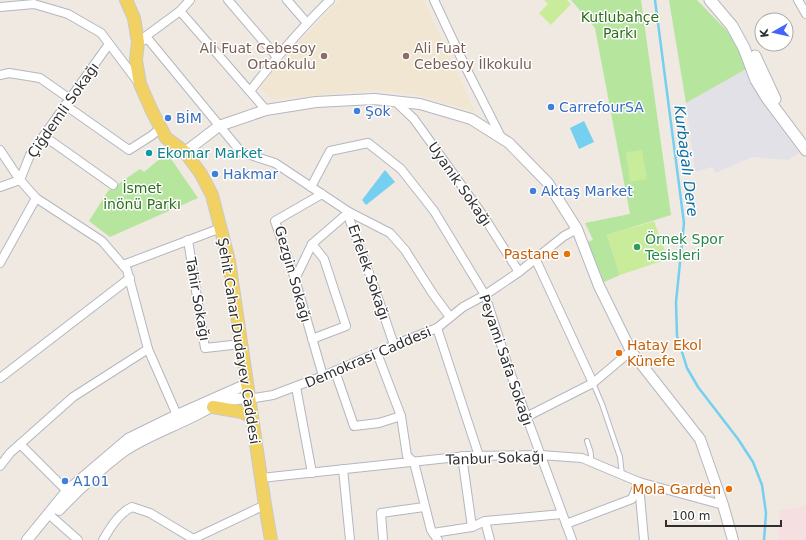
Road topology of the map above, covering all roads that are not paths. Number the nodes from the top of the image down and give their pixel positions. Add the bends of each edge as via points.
1 (127, 0) edge
2 (190, 0) edge
3 (228, 0) edge
4 (287, 0) edge
5 (330, 0) edge
6 (434, 0) edge
7 (710, 0) edge
8 (798, 0) edge
9 (0, 7) edge
10 (180, 11) junction
11 (806, 14) edge
12 (307, 23) junction
13 (732, 26) junction
14 (138, 42) junction
15 (109, 44) junction
16 (277, 57) junction
17 (1, 75) edge
18 (140, 84) junction
19 (250, 91) junction
20 (395, 101) junction
21 (68, 102) junction
22 (266, 110) junction
23 (219, 126) junction
24 (161, 128) junction
25 (44, 136) junction
26 (502, 139) junction
27 (806, 140) edge
28 (0, 150) edge
29 (806, 150) edge
30 (185, 152) junction
31 (20, 180) junction
32 (113, 185) dead end
33 (312, 187) junction
34 (0, 188) edge
35 (322, 194) junction
36 (36, 198) junction
37 (349, 212) junction
38 (221, 228) junction
39 (577, 229) junction
40 (188, 240) junction
41 (312, 244) junction
42 (535, 258) junction
43 (0, 263) edge
44 (124, 265) junction
45 (520, 272) junction
46 (130, 278) junction
47 (295, 279) junction
48 (485, 295) junction
49 (450, 317) junction
50 (437, 328) junction
51 (312, 339) junction
52 (241, 344) junction
53 (394, 345) junction
54 (148, 349) junction
55 (631, 352) junction
56 (377, 353) junction
57 (335, 371) junction
58 (323, 376) junction
59 (0, 378) edge
60 (247, 384) junction
61 (593, 384) junction
62 (296, 387) junction
63 (249, 399) junction
64 (213, 407) junction
65 (177, 415) junction
66 (401, 416) junction
67 (252, 417) junction
68 (526, 418) junction
69 (587, 441) dead end
70 (20, 444) junction
71 (0, 452) edge
72 (10, 453) junction
73 (540, 455) junction
74 (462, 456) junction
75 (479, 456) junction
76 (590, 461) junction
77 (414, 462) junction
78 (0, 466) edge
79 (343, 468) junction
80 (312, 473) junction
81 (622, 475) junction
82 (261, 478) junction
83 (639, 482) junction
84 (67, 491) junction
85 (265, 505) junction
86 (723, 505) junction
87 (424, 507) junction
88 (562, 514) junction
89 (52, 517) junction
90 (484, 521) junction
91 (566, 524) junction
92 (472, 527) junction
93 (433, 533) junction
94 (190, 538) edge
95 (27, 540) edge
96 (35, 540) edge
97 (78, 540) edge
98 (103, 540) edge
99 (271, 540) edge
100 (350, 540) edge
101 (383, 540) edge
102 (438, 540) edge
103 (490, 540) edge
104 (572, 540) edge
105 (644, 540) edge
106 (733, 540) edge

1 - 14 main road, Şehit Cahar Dudayev Caddesi via 134,18
2 - 10 street
3 - 16 street
4 - 12 street
5 - 12 street
6 - 26 street
7 - 13 main road
8 - 11 street
9 - 15 street via 34,4 68,14 101,33
10 - 14 street
10 - 19 street
12 - 16 street
13 - 27 main road via 750,44 776,102
13 - 29 main road via 744,48 756,80
14 - 18 main road, Şehit Cahar Dudayev Caddesi via 136,60
14 - 23 street, Erfelek Sokağı via 148,39
15 - 18 street
15 - 21 street, Çiğdemli Sokağı
16 - 19 street
17 - 21 street via 9,72 40,78
18 - 24 main road, Şehit Cahar Dudayev Caddesi
19 - 22 street
20 - 22 street via 374,99 316,102
20 - 26 street via 420,104 471,120
20 - 45 street, Uyanık Sokağı via 414,119
21 - 24 street via 129,150
21 - 25 street, Çiğdemli Sokağı
22 - 23 street
23 - 30 street
23 - 33 street, Erfelek Sokağı via 241,152 275,163
24 - 30 main road, Şehit Cahar Dudayev Caddesi via 166,138
25 - 31 street, Çiğdemli Sokağı via 30,155
25 - 32 street
26 - 39 street via 548,183
28 - 31 street
30 - 38 main road, Şehit Cahar Dudayev Caddesi via 212,195
31 - 34 street
31 - 36 street
33 - 35 street, Erfelek Sokağı
33 - 48 street, Peyami Safa Sokağı via 330,151 368,143 400,169 434,211
35 - 37 street, Erfelek Sokağı
35 - 47 street, Gezgin Sokağı via 275,222
36 - 43 street
36 - 44 street via 102,241
37 - 41 street
37 - 49 street via 390,233 406,250
37 - 53 street, Erfelek Sokağı
38 - 40 street
38 - 52 main road, Şehit Cahar Dudayev Caddesi via 229,261
39 - 42 street, Demokrasi Caddesi
39 - 55 street via 599,286
40 - 44 street
40 - 52 street, Tahir Sokağı via 205,348
41 - 47 street
41 - 51 street via 324,259 346,326
42 - 45 street, Demokrasi Caddesi
42 - 61 street
44 - 46 street
45 - 48 street, Demokrasi Caddesi
46 - 54 street
46 - 59 street
47 - 51 street, Gezgin Sokağı
48 - 49 street, Demokrasi Caddesi via 462,307
48 - 68 street, Peyami Safa Sokağı
49 - 50 street, Demokrasi Caddesi
50 - 53 street, Demokrasi Caddesi
50 - 75 street
51 - 58 street, Gezgin Sokağı
52 - 60 main road, Şehit Cahar Dudayev Caddesi
53 - 56 street, Demokrasi Caddesi
54 - 65 street
54 - 70 street via 73,396
55 - 61 street
55 - 86 street via 700,439
56 - 57 street, Demokrasi Caddesi
56 - 66 street
57 - 58 street, Demokrasi Caddesi
57 - 66 street via 354,426 379,423
58 - 62 street, Demokrasi Caddesi
60 - 63 main road, Şehit Cahar Dudayev Caddesi
60 - 65 street
61 - 68 street
61 - 81 lane via 620,457
62 - 63 street, Demokrasi Caddesi
62 - 80 street
63 - 64 street via 238,398
63 - 67 main road, Şehit Cahar Dudayev Caddesi
64 - 67 main road via 238,411
64 - 89 street via 125,451 82,486
65 - 84 street via 128,439
66 - 77 street via 407,456
67 - 82 main road, Şehit Cahar Dudayev Caddesi
68 - 73 street, Peyami Safa Sokağı
69 - 76 lane via 592,458
70 - 72 street
70 - 84 street
71 - 72 street
72 - 78 street
73 - 75 street, Tanbur Sokağı
73 - 76 street, Tanbur Sokağı via 582,458
73 - 88 street, Peyami Safa Sokağı
74 - 75 street, Tanbur Sokağı
74 - 77 street, Tanbur Sokağı
74 - 92 street
76 - 81 street, Tanbur Sokağı
77 - 79 street, Tanbur Sokağı
77 - 87 street
79 - 80 street, Tanbur Sokağı
79 - 100 street
80 - 82 street, Tanbur Sokağı
81 - 83 street, Tanbur Sokağı
82 - 85 main road, Şehit Cahar Dudayev Caddesi
83 - 86 street, Tanbur Sokağı
83 - 91 street via 632,499
83 - 105 street
84 - 95 street
85 - 94 street
85 - 99 main road, Şehit Cahar Dudayev Caddesi
86 - 106 street
87 - 93 street
87 - 101 street via 381,513
88 - 90 street
88 - 91 street, Peyami Safa Sokağı
89 - 96 street
89 - 97 street
90 - 92 street
90 - 103 street
91 - 104 street, Peyami Safa Sokağı
92 - 93 street
93 - 102 street
94 - 98 street via 150,513 132,507 110,528

